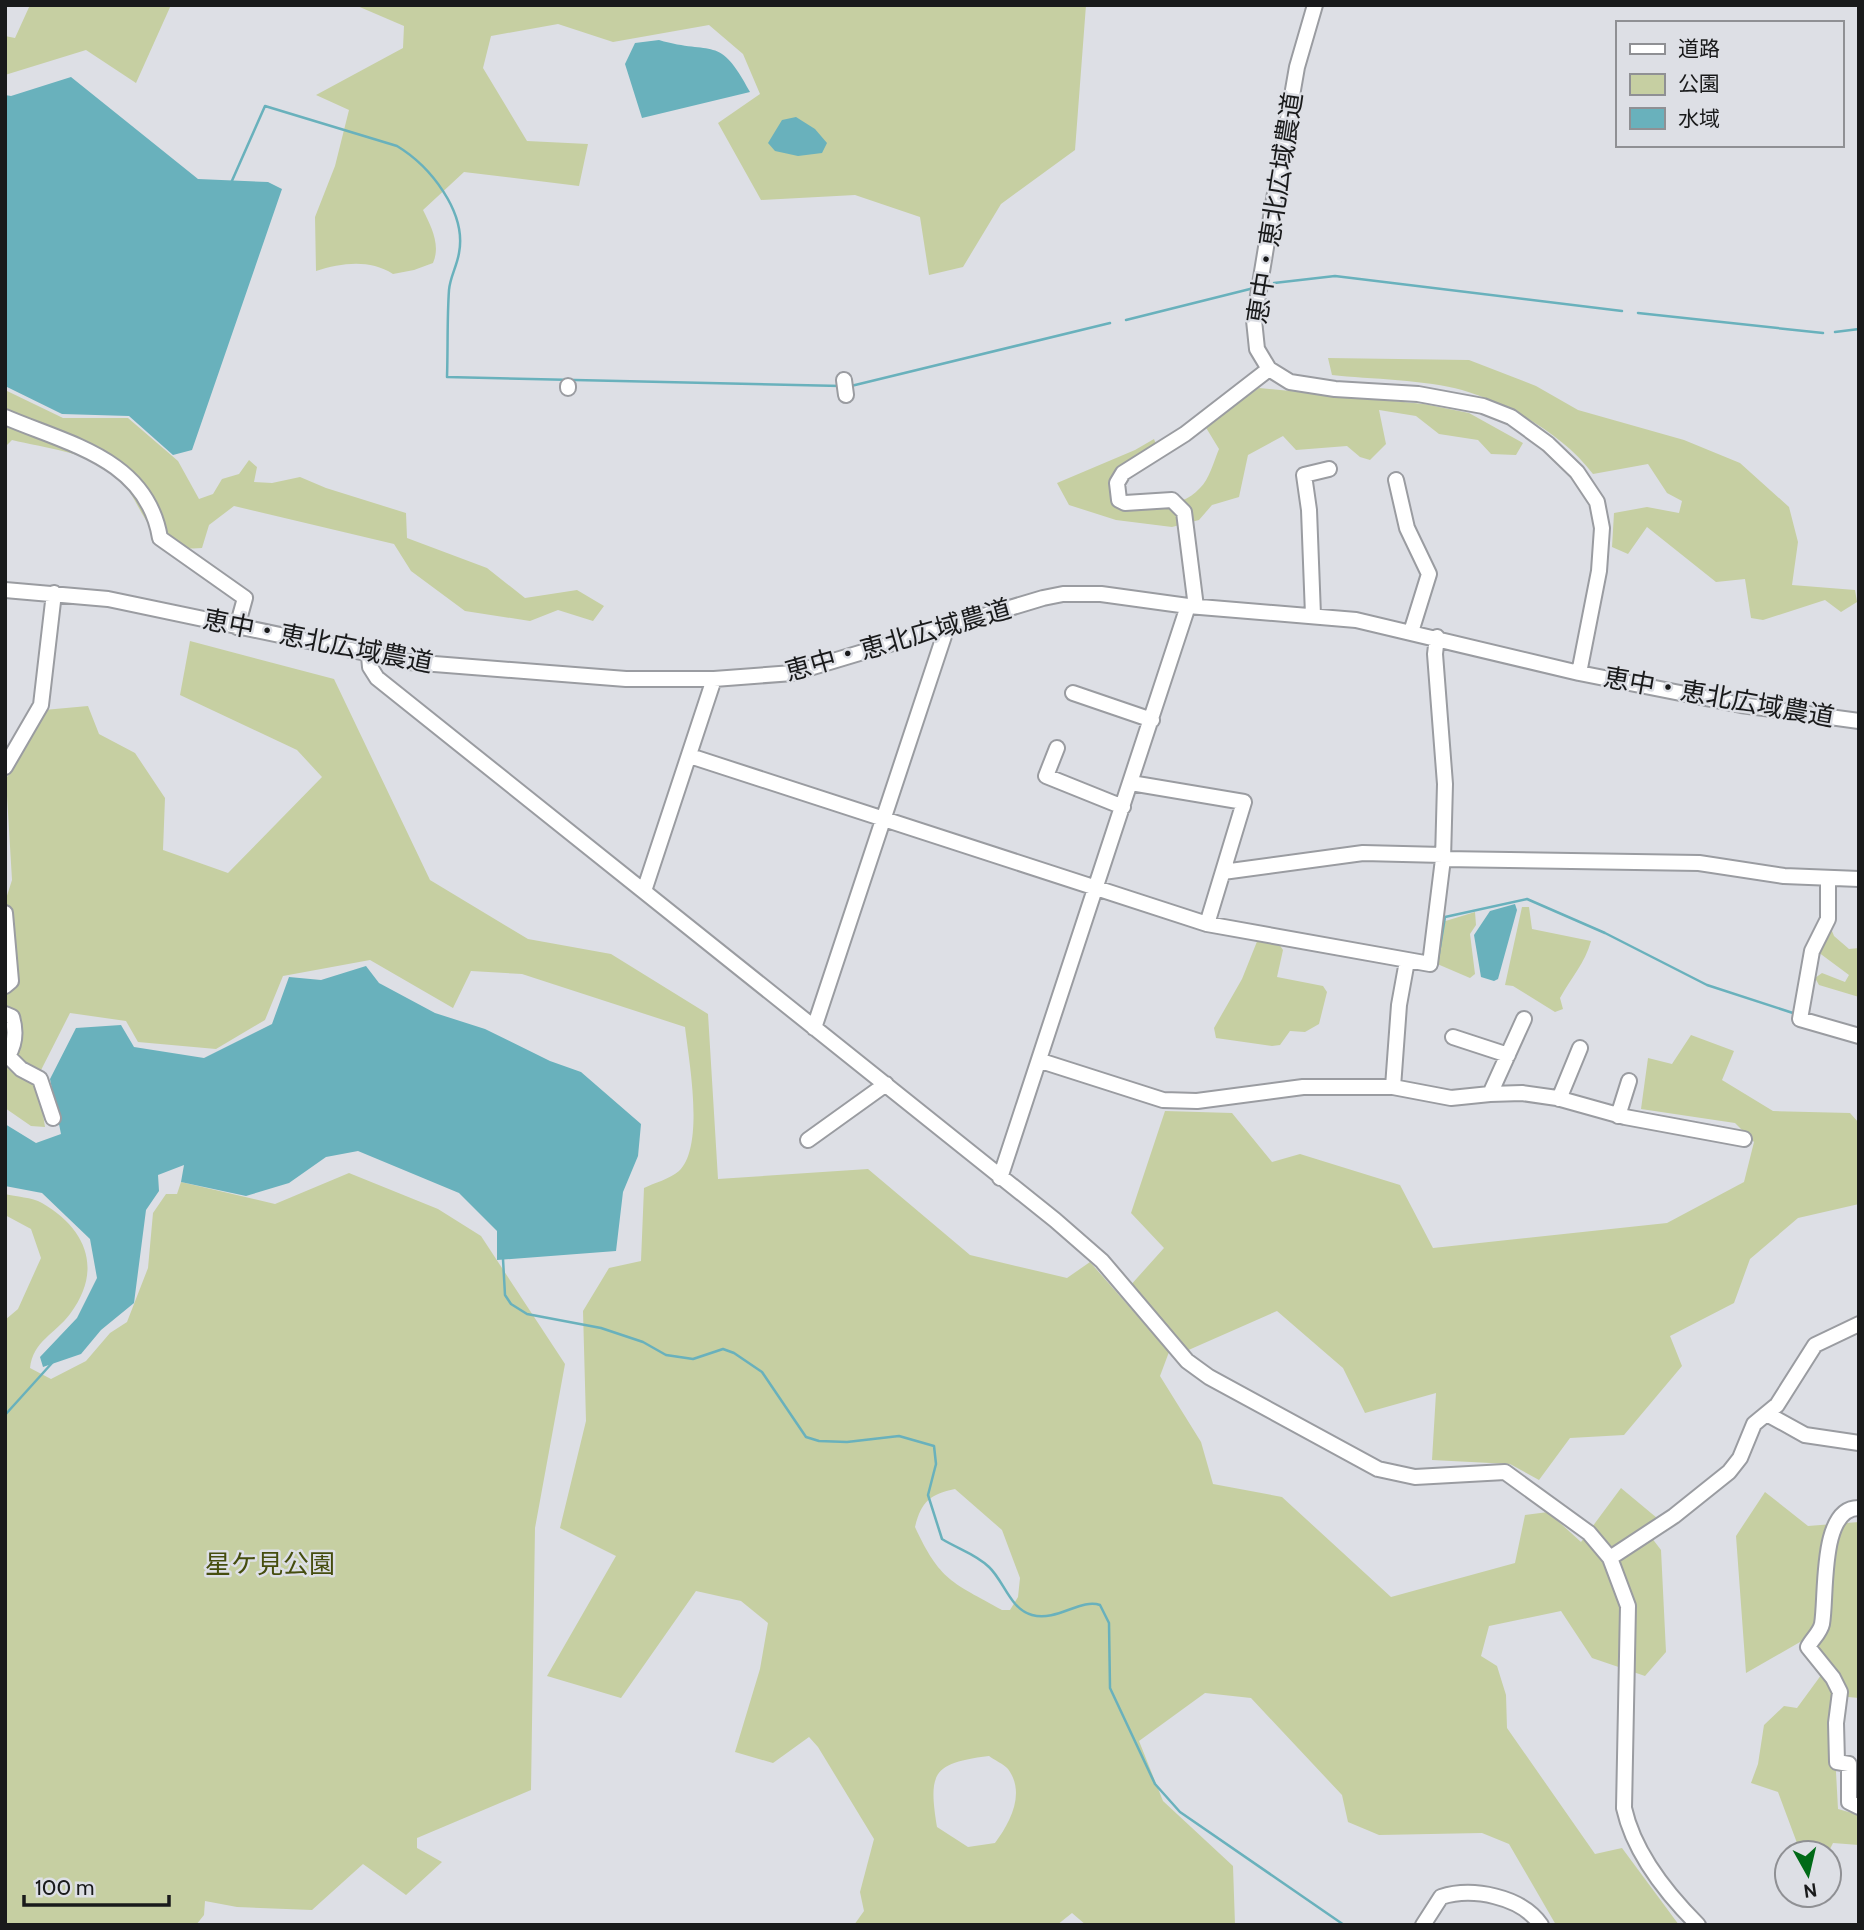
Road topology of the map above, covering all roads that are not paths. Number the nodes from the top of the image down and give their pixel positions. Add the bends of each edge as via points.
1 (1315, 5) edge
2 (1269, 369) junction
3 (5, 418) edge
4 (1329, 469) dead end
5 (1396, 481) dead end
6 (5, 590) edge
7 (54, 593) junction
8 (1192, 607) junction
9 (1313, 615) junction
10 (237, 627) junction
11 (947, 627) junction
12 (1411, 632) junction
13 (1437, 637) junction
14 (369, 656) junction
15 (1579, 673) junction
16 (714, 679) junction
17 (1073, 693) dead end
18 (1152, 720) junction
19 (1859, 721) edge
20 (1057, 748) dead end
21 (690, 756) junction
22 (5, 767) edge
23 (1131, 783) junction
24 (1123, 807) junction
25 (883, 817) junction
26 (1443, 857) junction
27 (1223, 872) junction
28 (1828, 878) junction
29 (1859, 879) edge
30 (1095, 887) junction
31 (644, 891) junction
32 (5, 913) edge
33 (1208, 924) junction
34 (1407, 961) junction
35 (5, 986) edge
36 (5, 1014) edge
37 (1524, 1019) dead end
38 (814, 1028) junction
39 (1859, 1036) edge
40 (1453, 1037) dead end
41 (1580, 1048) dead end
42 (1508, 1055) junction
43 (1041, 1061) junction
44 (1629, 1081) dead end
45 (886, 1084) junction
46 (1393, 1087) junction
47 (1490, 1094) junction
48 (1559, 1099) junction
49 (1618, 1116) junction
50 (53, 1118) dead end
51 (1744, 1139) dead end
52 (808, 1140) dead end
53 (1000, 1178) junction
54 (1859, 1324) edge
55 (1768, 1414) junction
56 (1859, 1443) edge
57 (1859, 1508) edge
58 (1610, 1558) junction
59 (1859, 1807) edge
60 (1423, 1925) edge
61 (1541, 1925) edge
62 (1698, 1925) edge

1 - 2 street, 恵中・恵北広域農道 via 1297,68 1254,320 1257,349
2 - 8 street via 1130,468 1116,483 1116,494 1125,503 1172,500 1184,512
2 - 15 street, 恵中・恵北広域農道 via 1306,386 1418,394 1483,405 1520,424 1577,472 1597,502 1602,528 1599,571
3 - 10 street via 114,463 136,483 157,521 160,538 245,598
4 - 9 street via 1304,475
5 - 12 street via 1407,528 1429,573
6 - 7 street, 恵中・恵北広域農道
7 - 10 street, 恵中・恵北広域農道 via 108,599
7 - 22 street via 41,705
8 - 9 street, 恵中・恵北広域農道
8 - 11 street, 恵中・恵北広域農道 via 1101,594 1063,594
8 - 18 street
9 - 12 street, 恵中・恵北広域農道
10 - 14 street, 恵中・恵北広域農道
11 - 16 street, 恵中・恵北広域農道 via 793,673
11 - 25 street
12 - 13 street, 恵中・恵北広域農道
13 - 15 street, 恵中・恵北広域農道
13 - 26 street via 1445,784
14 - 16 street, 恵中・恵北広域農道 via 626,680
14 - 31 street via 377,678
15 - 19 street, 恵中・恵北広域農道 via 1741,705
16 - 21 street
17 - 18 street
18 - 23 street
20 - 24 street via 1046,776
21 - 25 street
21 - 31 street
23 - 24 street
23 - 27 street via 1244,802
24 - 30 street
25 - 30 street
25 - 38 street
26 - 27 street via 1363,853
26 - 28 street via 1699,863
26 - 34 street via 1430,964
27 - 33 street
28 - 29 street
28 - 39 street via 1828,919 1812,951 1800,1019
30 - 33 street
30 - 43 street
31 - 38 street
32 - 35 street via 11,981
33 - 34 street
34 - 46 street
36 - 50 street via 15,1025 14,1046 8,1056 40,1079
37 - 42 street
38 - 45 street
40 - 42 street
41 - 48 street
42 - 47 street
43 - 46 street via 1163,1100 1197,1101 1303,1087
43 - 53 street
44 - 49 street
45 - 52 street
45 - 53 street
46 - 47 street via 1451,1098
47 - 48 street
48 - 49 street
49 - 51 street
53 - 58 street via 1102,1261 1187,1361 1209,1377 1378,1469 1415,1477 1505,1472 1590,1533
54 - 55 street via 1815,1345
55 - 56 street via 1805,1435
55 - 58 street via 1754,1424 1741,1458 1729,1472
57 - 59 street via 1850,1508 1839,1517 1827,1556 1822,1622 1808,1647 1840,1692 1837,1762 1849,1764 1848,1798
58 - 62 street via 1628,1606 1624,1808 1628,1825 1634,1842 1678,1905
60 - 61 street via 1441,1897 1466,1893 1511,1901 1527,1909

